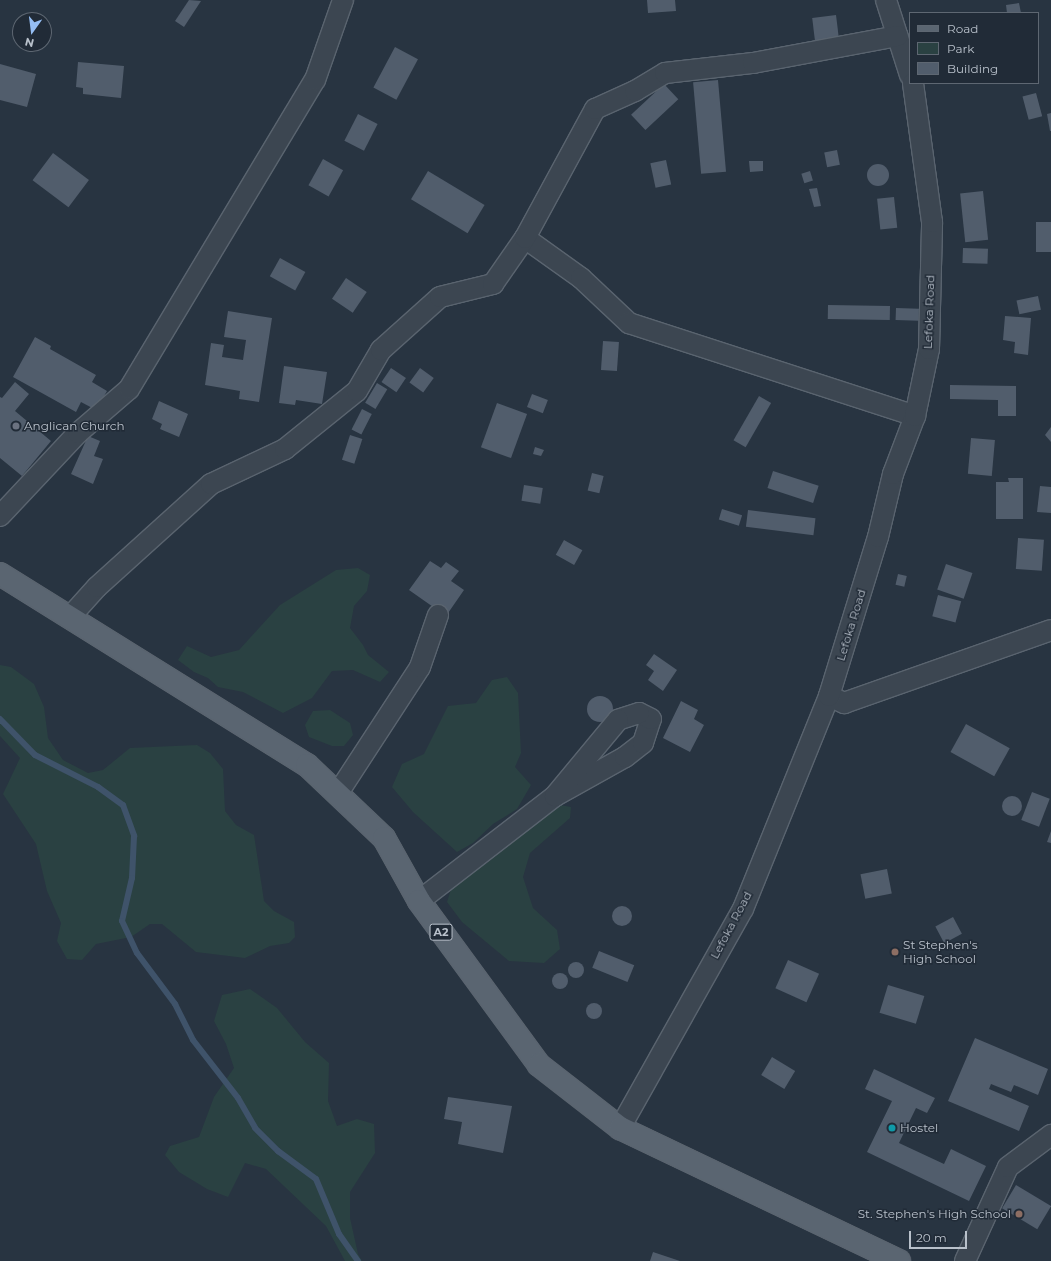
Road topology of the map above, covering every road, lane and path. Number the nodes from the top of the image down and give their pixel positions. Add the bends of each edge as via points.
1 (343, 0) edge
2 (886, 0) edge
3 (897, 36) junction
4 (909, 72) edge
5 (913, 84) edge
6 (525, 238) junction
7 (915, 416) junction
8 (0, 516) edge
9 (0, 574) edge
10 (438, 616) dead end
11 (70, 617) junction
12 (1051, 630) edge
13 (829, 696) junction
14 (338, 793) junction
15 (555, 796) junction
16 (419, 901) junction
17 (620, 1128) junction
18 (1051, 1135) edge
19 (899, 1261) edge
20 (965, 1261) edge

1 - 8 street via 315,80 129,389 78,433
2 - 3 street
3 - 4 street
3 - 6 street via 753,63 665,73 635,91 595,109
5 - 7 street, Lefoka Road via 932,222 930,349
6 - 7 street via 581,278 629,323
6 - 11 street via 493,284 440,297 381,350 357,391 285,449 211,484 97,588
7 - 13 street, Lefoka Road via 893,474 878,537
9 - 11 main road, A2
10 - 14 street via 420,667
11 - 14 main road, A2 via 307,766
12 - 13 street via 844,703
13 - 17 street, Lefoka Road via 743,908
14 - 16 main road, A2 via 384,838
15 - 15 street via 625,757 643,743 651,719 638,713 618,720
15 - 16 street
16 - 17 main road, A2 via 539,1065
17 - 19 main road, A2
18 - 20 street via 1008,1167

